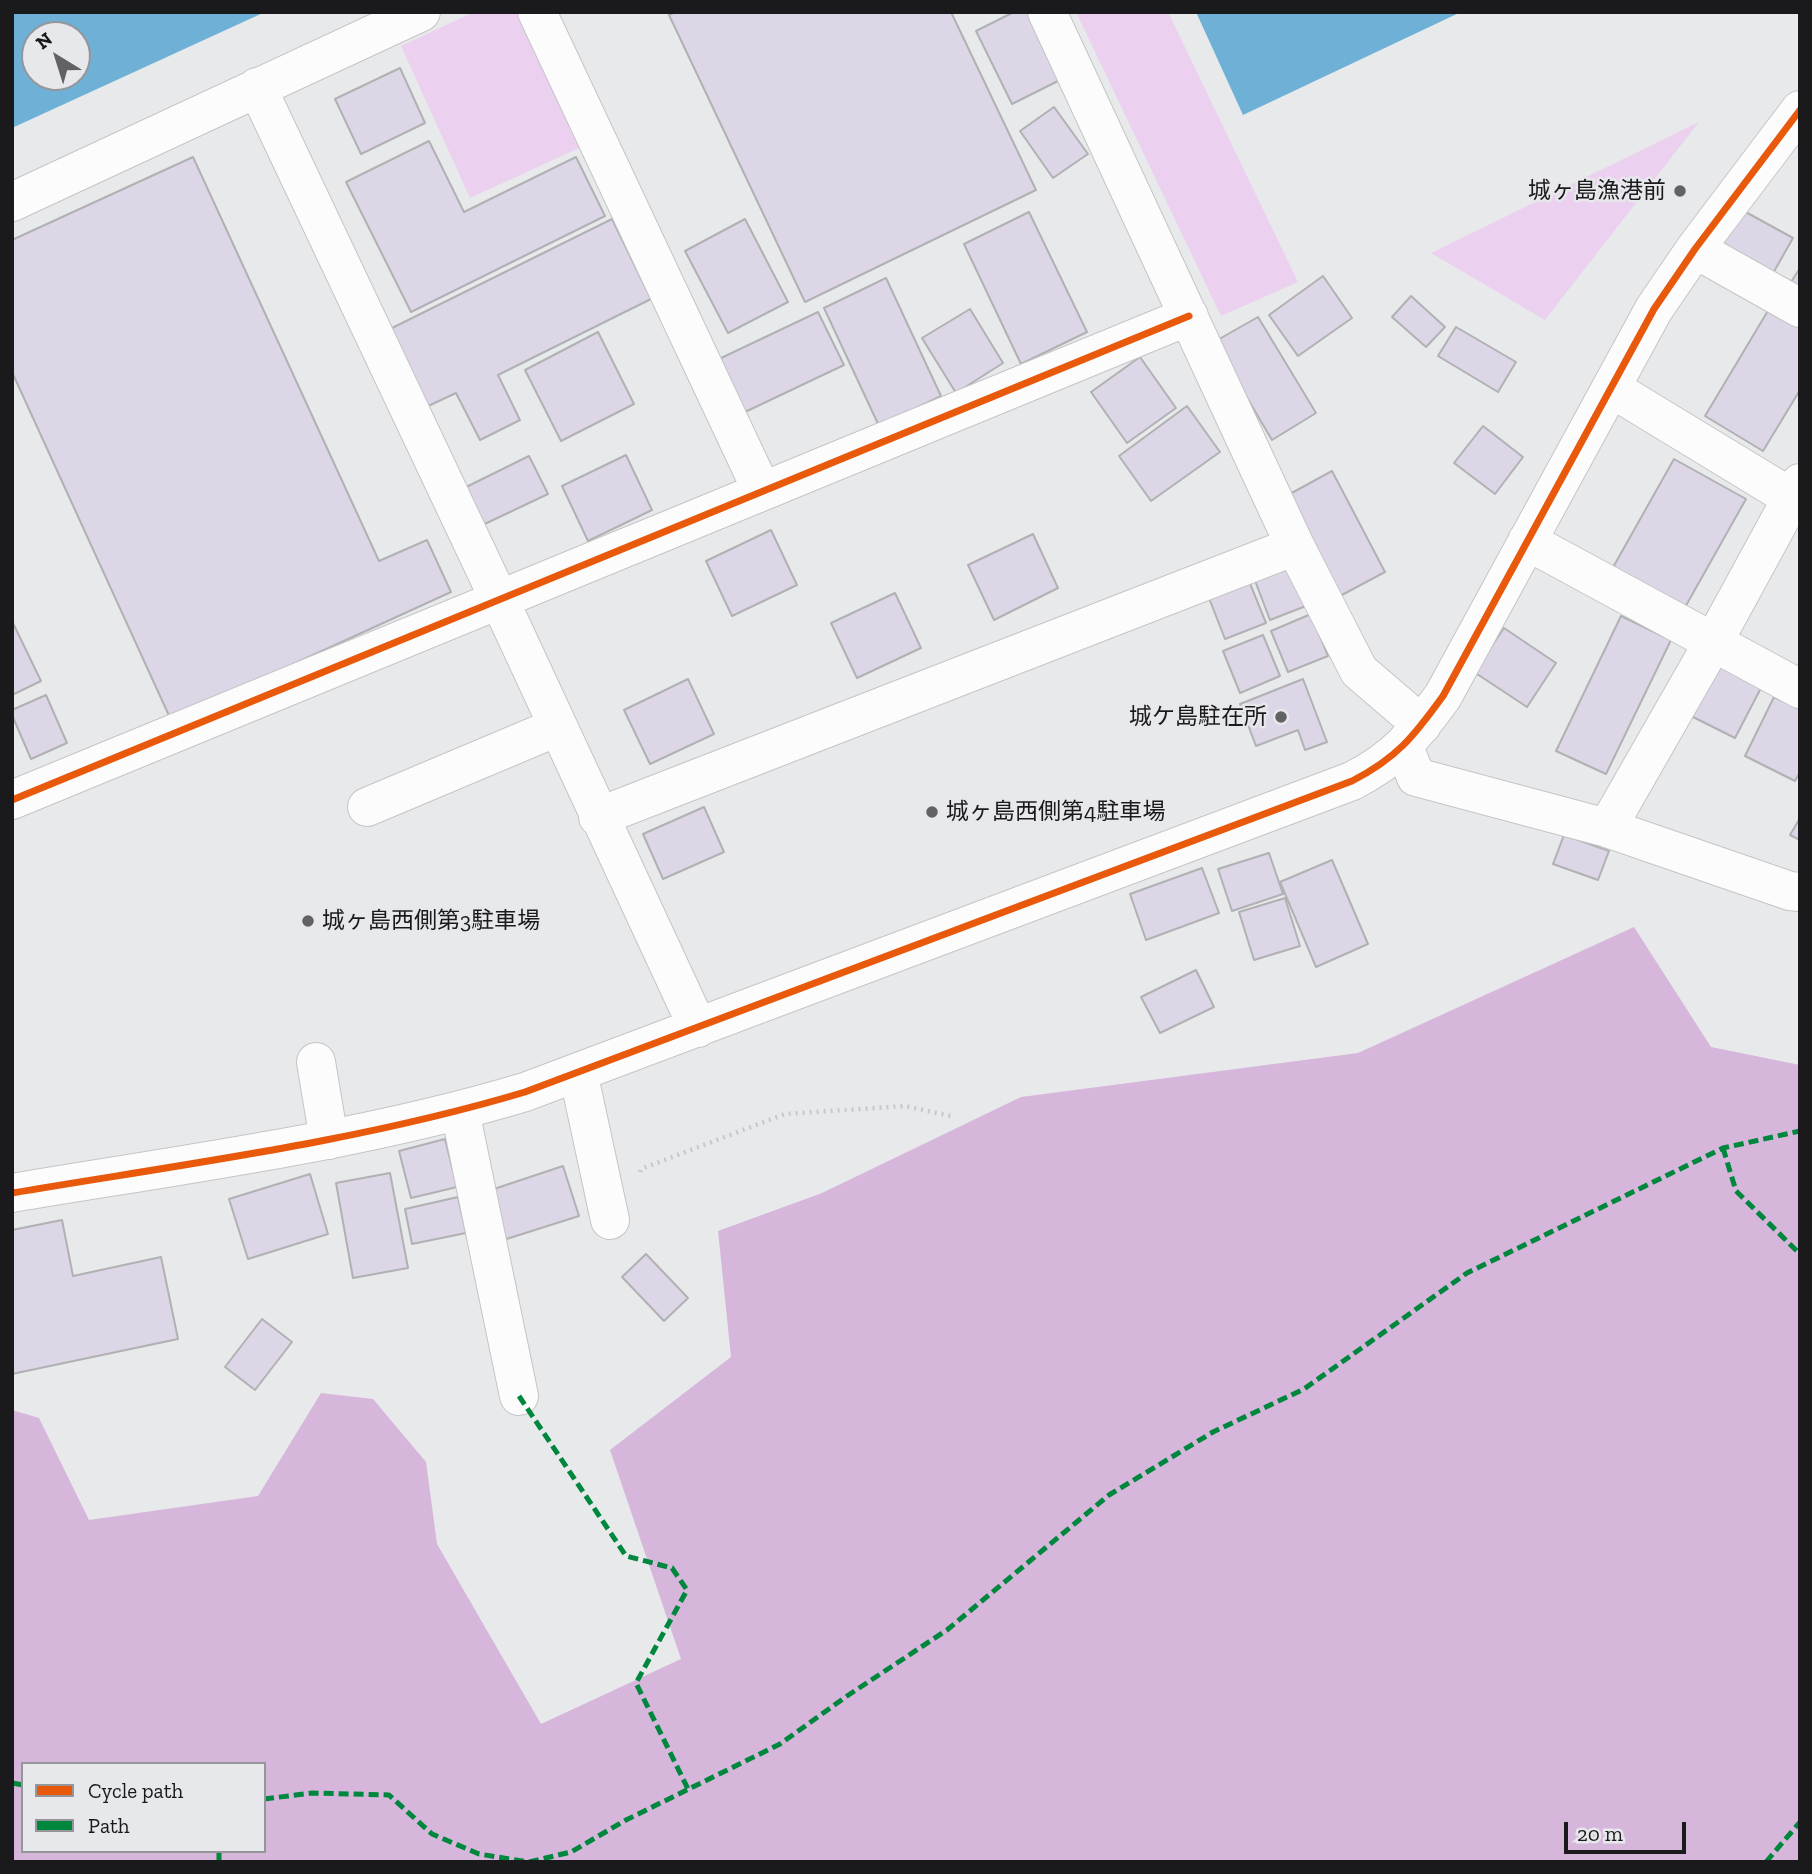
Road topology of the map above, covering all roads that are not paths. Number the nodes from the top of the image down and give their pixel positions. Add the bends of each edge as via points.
1 (421, 12) edge
2 (537, 12) edge
3 (1046, 12) edge
4 (257, 87) junction
5 (1800, 110) edge
6 (12, 202) edge
7 (1695, 249) junction
8 (1800, 308) edge
9 (1189, 316) junction
10 (1611, 388) junction
11 (762, 491) junction
12 (1797, 495) edge
13 (1527, 541) junction
14 (1295, 546) junction
15 (499, 599) junction
16 (1714, 641) junction
17 (1800, 689) edge
18 (557, 727) junction
19 (1413, 736) junction
20 (12, 800) edge
21 (367, 807) dead end
22 (598, 817) junction
23 (1607, 828) junction
24 (1800, 892) edge
25 (698, 1028) junction
26 (316, 1062) dead end
27 (578, 1072) junction
28 (460, 1111) junction
29 (329, 1140) junction
30 (12, 1192) edge
31 (610, 1220) road end
32 (519, 1396) dead end

1 - 4 street
2 - 11 street
3 - 9 street
4 - 6 street
4 - 15 street
5 - 7 street
7 - 8 street
7 - 10 street via 1654,309
9 - 11 street
9 - 14 street
10 - 12 street
10 - 13 street
11 - 15 street
12 - 16 street
13 - 16 street
13 - 19 street via 1443,696
14 - 19 street via 1359,671
14 - 22 street
15 - 18 street
15 - 20 street
16 - 17 street
16 - 23 street
18 - 21 street
18 - 22 street
19 - 23 street via 1416,777
19 - 25 street via 1377,768 1352,781
22 - 25 street
23 - 24 street
25 - 27 street
26 - 29 street
27 - 28 street
27 - 31 street
28 - 29 street
28 - 32 street
29 - 30 street

